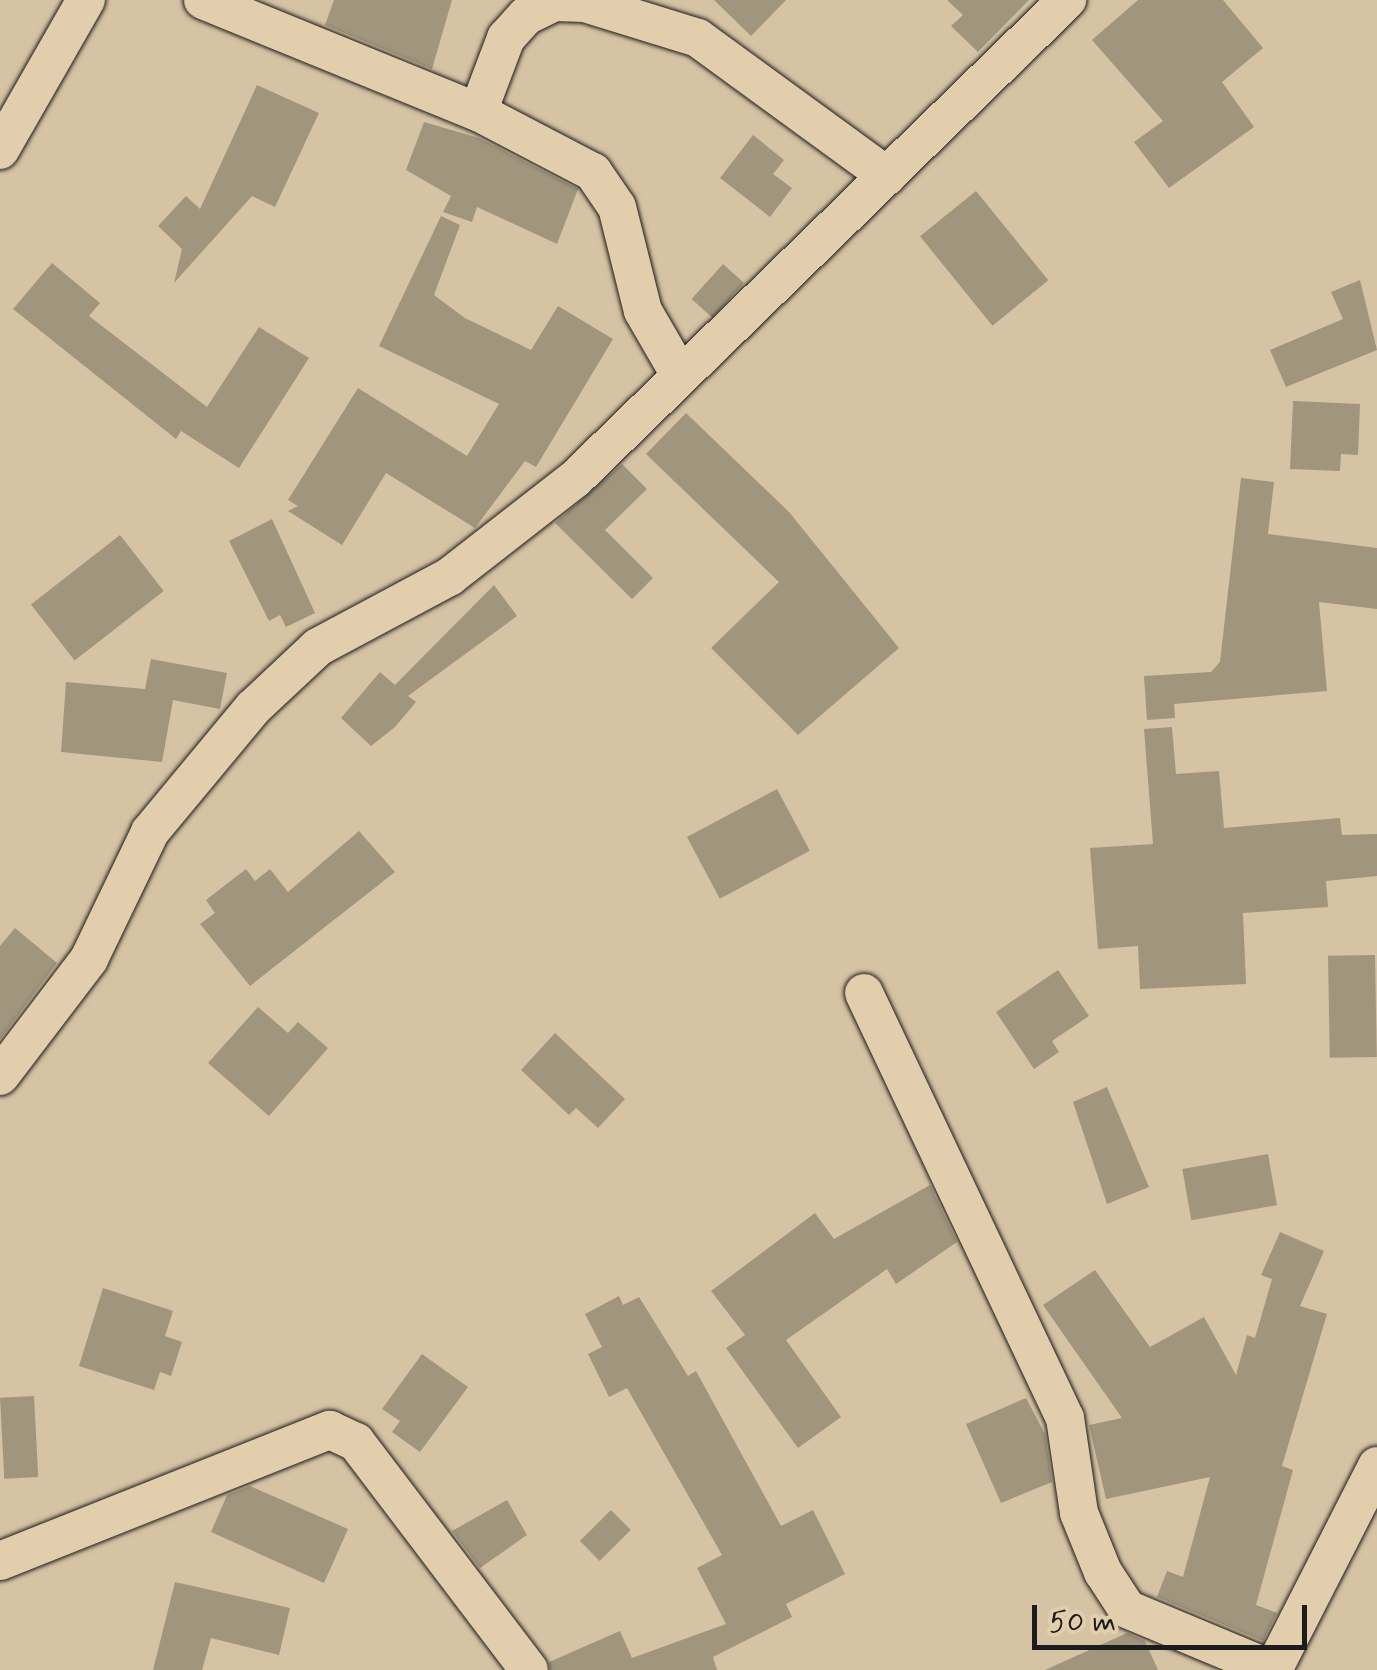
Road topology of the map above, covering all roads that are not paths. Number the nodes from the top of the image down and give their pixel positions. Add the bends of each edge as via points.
1 (86, 0) edge
2 (204, 0) edge
3 (1066, 0) edge
4 (478, 112) junction
5 (0, 150) edge
6 (887, 176) junction
7 (680, 375) junction
8 (864, 992) dead end
9 (0, 1076) edge
10 (1377, 1466) edge
11 (0, 1561) edge
12 (528, 1670) edge
13 (1273, 1670) edge

1 - 5 street
2 - 4 street
3 - 6 street
4 - 6 street via 506,38 526,16 555,2 585,3 698,38
4 - 7 street via 592,172 617,207 643,311
6 - 7 street
7 - 9 street via 575,479 449,576 318,648 253,708 150,832 89,959
8 - 13 street via 1065,1418 1080,1513 1103,1572 1127,1609
10 - 13 street
11 - 12 street via 330,1430 356,1442

